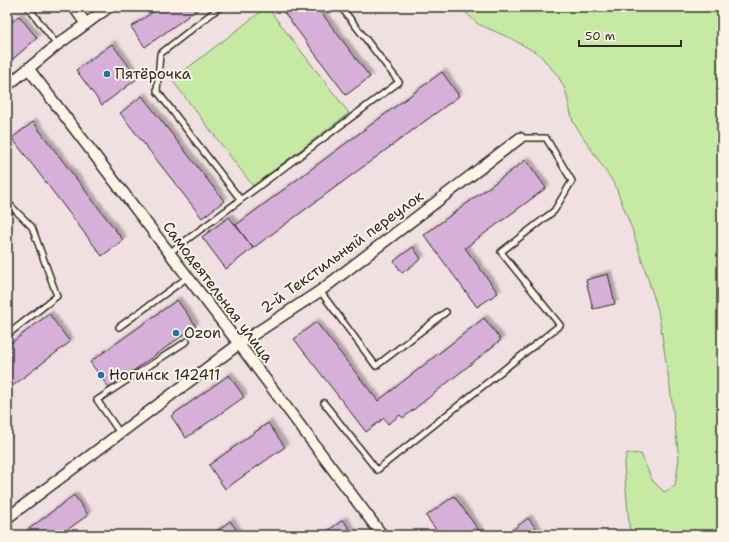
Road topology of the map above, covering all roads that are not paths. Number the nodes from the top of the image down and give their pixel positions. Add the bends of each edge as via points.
1 (28, 7) edge
2 (74, 7) edge
3 (109, 7) edge
4 (220, 7) edge
5 (342, 7) edge
6 (86, 24) junction
7 (57, 45) junction
8 (28, 68) junction
9 (7, 86) edge
10 (520, 138) joint
11 (240, 199) junction
12 (7, 202) edge
13 (169, 253) junction
14 (188, 277) junction
15 (320, 291) junction
16 (446, 312) dead end
17 (118, 327) dead end
18 (7, 335) edge
19 (187, 341) dead end
20 (239, 344) junction
21 (324, 403) dead end
22 (120, 433) junction
23 (7, 518) edge
24 (382, 535) edge

1 - 7 lane
2 - 6 street
3 - 6 street
4 - 11 lane via 160,54 157,91
5 - 11 lane via 399,82
6 - 7 street
7 - 8 street
8 - 9 street
8 - 13 street, Самодеятельная улица
10 - 15 street, 2-й Текстильный переулок
10 - 21 lane via 546,138 572,180 554,211 501,252 560,325 377,470
11 - 13 lane
12 - 18 lane via 32,227 58,296
13 - 14 street, Самодеятельная улица
14 - 17 lane
14 - 20 street, Самодеятельная улица
15 - 16 lane via 376,366
15 - 20 street, 2-й Текстильный переулок
19 - 22 lane via 97,400
20 - 22 street, 2-й Текстильный переулок
20 - 24 street, Самодеятельная улица
22 - 23 street, 2-й Текстильный переулок

